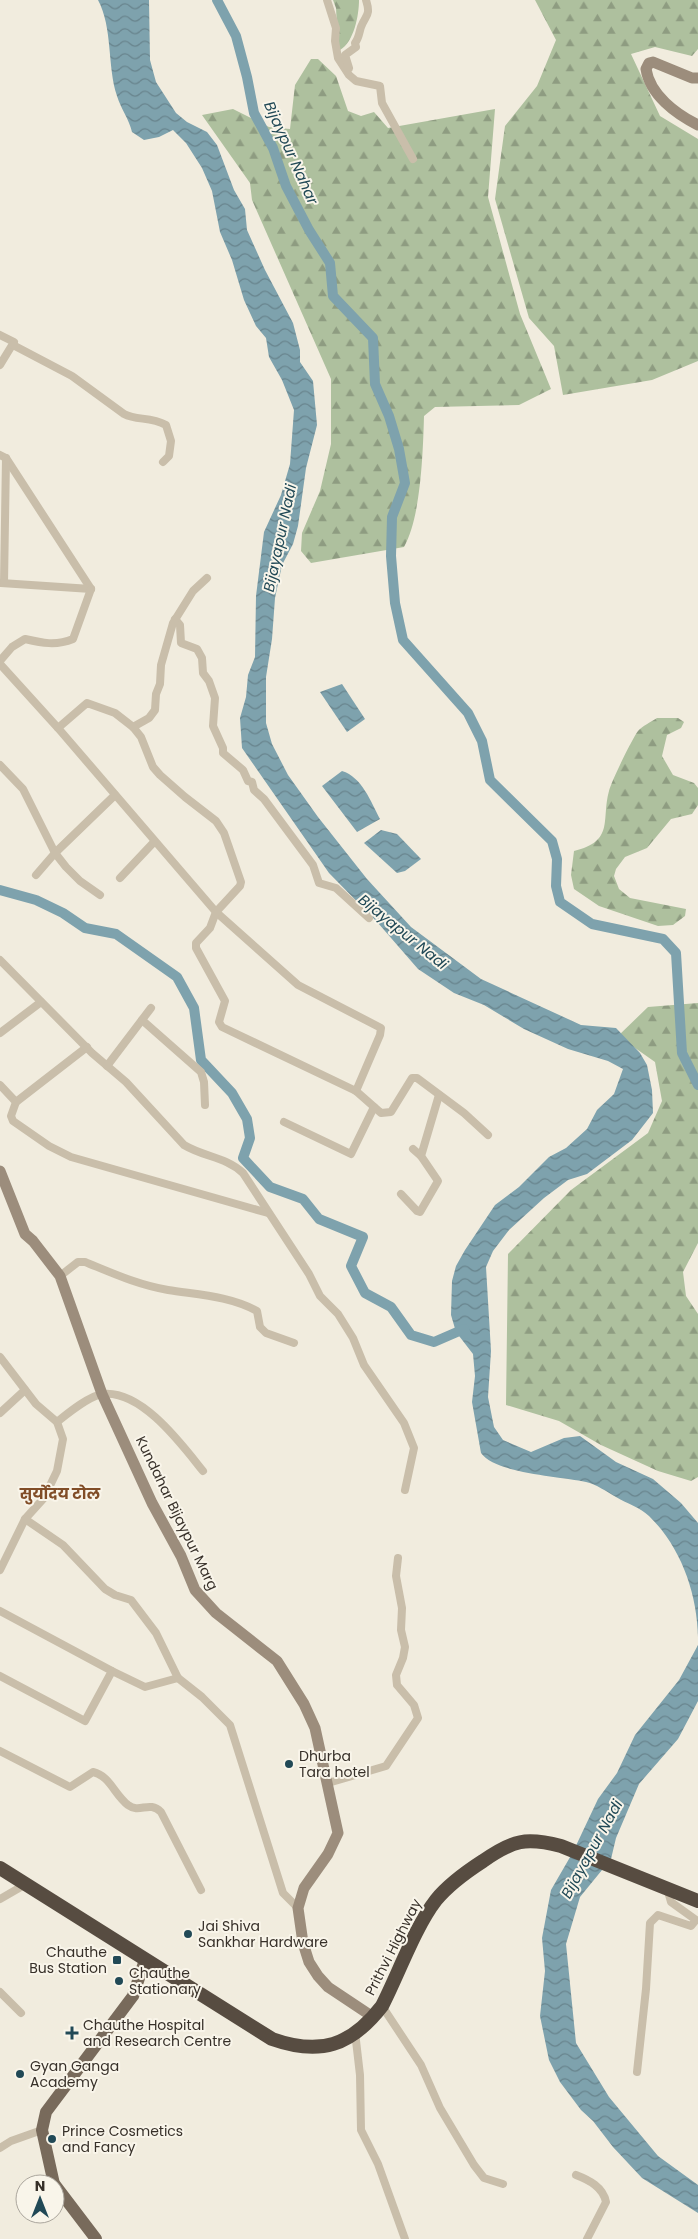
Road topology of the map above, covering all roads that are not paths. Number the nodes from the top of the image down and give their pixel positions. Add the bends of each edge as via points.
1 (327, 0) edge
2 (366, 0) edge
3 (349, 75) junction
4 (698, 78) edge
5 (698, 125) edge
6 (412, 159) dead end
7 (0, 335) edge
8 (13, 345) junction
9 (0, 365) edge
10 (3, 457) edge
11 (163, 462) dead end
12 (207, 578) dead end
13 (2, 583) edge
14 (91, 589) junction
15 (175, 620) junction
16 (0, 663) edge
17 (133, 727) junction
18 (58, 728) junction
19 (0, 765) edge
20 (115, 795) junction
21 (154, 842) junction
22 (55, 853) junction
23 (36, 875) dead end
24 (120, 878) dead end
25 (100, 895) dead end
26 (216, 912) junction
27 (369, 918) dead end
28 (0, 960) edge
29 (41, 1002) junction
30 (151, 1008) dead end
31 (142, 1020) junction
32 (0, 1033) edge
33 (87, 1047) junction
34 (107, 1066) junction
35 (0, 1085) edge
36 (356, 1091) junction
37 (439, 1095) junction
38 (16, 1102) junction
39 (205, 1104) dead end
40 (374, 1107) junction
41 (284, 1122) dead end
42 (488, 1135) dead end
43 (413, 1149) dead end
44 (421, 1156) junction
45 (0, 1171) edge
46 (401, 1194) dead end
47 (268, 1213) junction
48 (60, 1276) junction
49 (294, 1343) dead end
50 (0, 1357) edge
51 (25, 1390) junction
52 (102, 1394) junction
53 (0, 1413) edge
54 (57, 1422) junction
55 (203, 1471) dead end
56 (405, 1490) dead end
57 (26, 1519) junction
58 (398, 1558) dead end
59 (0, 1570) edge
60 (0, 1611) edge
61 (112, 1671) junction
62 (0, 1676) edge
63 (178, 1678) junction
64 (0, 1751) edge
65 (328, 1783) junction
66 (0, 1868) edge
67 (26, 1884) junction
68 (667, 1888) junction
69 (201, 1890) dead end
70 (0, 1899) edge
71 (698, 1901) edge
72 (298, 1908) junction
73 (146, 1960) junction
74 (0, 1992) edge
75 (382, 2006) junction
76 (21, 2014) dead end
77 (373, 2017) junction
78 (355, 2032) junction
79 (637, 2072) dead end
80 (42, 2130) junction
81 (0, 2148) edge
82 (53, 2174) edge
83 (576, 2174) dead end
84 (503, 2184) dead end
85 (65, 2197) edge
86 (96, 2239) edge
87 (405, 2239) edge
88 (587, 2239) edge

1 - 3 street via 336,28 338,58
2 - 3 street via 368,16 360,28 356,47 345,55
3 - 6 street via 356,81 380,86 382,103
4 - 5 main road via 653,62 646,68 648,78 666,104
7 - 8 street via 12,340
8 - 9 street
8 - 11 street via 72,376 130,418 148,418 166,425 171,441 170,456
10 - 13 street
10 - 14 street
12 - 15 street via 193,591
13 - 14 street
14 - 16 street via 73,639 60,644 26,639 12,647
15 - 17 street via 162,662 155,710 149,718
15 - 27 street via 180,624 181,643 197,649 202,658 203,673 210,681 215,698 213,726 223,753 243,770 254,790 291,834 313,865 319,883 336,888
16 - 18 street
17 - 18 street via 115,713 86,702
17 - 26 street via 160,775 216,821 224,833 241,882
18 - 20 street
19 - 22 street via 23,789
20 - 21 street
20 - 22 street
21 - 24 street
21 - 26 street
22 - 23 street
22 - 25 street via 80,881
26 - 36 street via 298,985 380,1028
26 - 36 street via 210,928 196,943 196,948 225,1001 218,1022 220,1025
28 - 29 street
29 - 32 street
29 - 33 street
30 - 31 street
31 - 34 street
31 - 39 street via 201,1072
33 - 34 street
33 - 38 street
34 - 47 street via 184,1145 234,1164
35 - 38 street
36 - 40 street
37 - 40 street via 417,1078 412,1078 391,1112 381,1113
37 - 42 street
37 - 44 street
38 - 47 street via 11,1116 13,1121 71,1157
40 - 41 street via 351,1154
43 - 44 street
44 - 46 street via 438,1181 420,1212
45 - 48 main road, Kundahar Bijaypur Marg via 25,1234
47 - 56 street via 320,1296 338,1314 364,1365 404,1423 414,1448
48 - 49 street via 78,1262 85,1262 129,1281 228,1299 257,1310 260,1327 266,1333
48 - 52 main road, Kundahar Bijaypur Marg
50 - 51 street
51 - 53 street
51 - 54 street
52 - 54 street
52 - 55 street via 132,1401 167,1427
52 - 65 main road, Kundahar Bijaypur Marg via 195,1590 216,1613 277,1661 304,1704 315,1728
54 - 57 street via 63,1439 58,1471 44,1498
57 - 59 street
57 - 63 street via 63,1545 105,1589 115,1596 131,1600 156,1633
58 - 65 street via 396,1576 402,1608 400,1630 405,1647 396,1675 397,1685 414,1705 418,1718 386,1766
60 - 61 street
61 - 62 street via 86,1720
61 - 63 street via 145,1687
63 - 72 street via 230,1725 283,1893
64 - 69 street via 70,1787 93,1772 102,1774 128,1805 156,1807
65 - 72 main road, Kundahar Bijaypur Marg via 338,1833 328,1854 304,1888
66 - 67 highway, Prithvi Highway
67 - 70 street
67 - 73 highway, Prithvi Highway
68 - 71 highway, Prithvi Highway
68 - 75 highway, Prithvi Highway via 584,1854 542,1841 518,1841 472,1868 442,1894 429,1911
68 - 79 street via 671,1902 696,1920 691,1926 658,1915 650,1923
72 - 77 main road, Kundahar Bijaypur Marg via 303,1943 312,1969 328,1987
73 - 78 highway, Prithvi Highway via 280,2041 324,2047 347,2039
73 - 80 main road via 133,1996 46,2112
74 - 76 street
75 - 77 highway, Prithvi Highway
75 - 84 street via 421,2066 455,2136 474,2165 484,2178
77 - 78 highway, Prithvi Highway
78 - 87 street via 362,2130
80 - 81 street
80 - 82 main road
83 - 88 street via 597,2186 606,2202
85 - 86 main road

